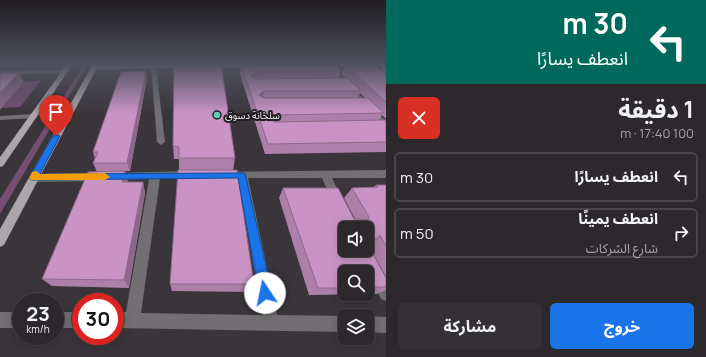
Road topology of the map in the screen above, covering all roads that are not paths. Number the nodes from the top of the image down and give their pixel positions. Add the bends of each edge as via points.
1 (58, 81) edge
2 (87, 81) edge
3 (154, 81) edge
4 (343, 81) edge
5 (338, 84) edge
6 (346, 84) junction
7 (33, 116) junction
8 (0, 118) edge
9 (383, 127) edge
10 (161, 142) dead end
11 (0, 164) edge
12 (325, 174) junction
13 (386, 174) edge
14 (242, 175) junction
15 (155, 176) junction
16 (34, 178) junction
17 (342, 208) edge
18 (0, 241) edge
19 (374, 271) edge
20 (386, 294) edge
21 (0, 320) edge
22 (12, 320) edge
23 (124, 320) edge
24 (132, 320) junction
25 (271, 323) junction
26 (338, 324) edge
27 (374, 324) edge
28 (386, 325) edge

1 - 7 main road
2 - 16 main road
3 - 10 street
4 - 6 street
5 - 6 street
6 - 9 street via 360,104
7 - 8 street
7 - 11 main road
12 - 13 street
12 - 14 street
12 - 17 street
14 - 15 street
14 - 25 street
15 - 16 street
15 - 24 street
16 - 18 main road
19 - 20 street
21 - 22 street
23 - 24 street
24 - 25 street
25 - 26 street
27 - 28 street

